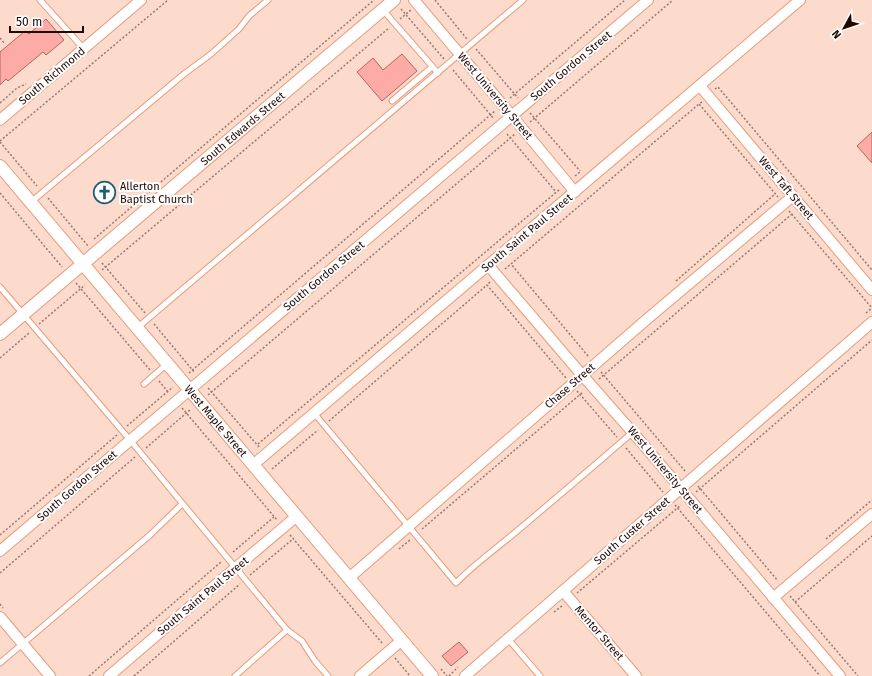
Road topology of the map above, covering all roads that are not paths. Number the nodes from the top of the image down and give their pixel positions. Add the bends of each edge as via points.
1 (40, 0) edge
2 (141, 0) edge
3 (268, 0) edge
4 (394, 0) edge
5 (523, 0) edge
6 (648, 0) edge
7 (800, 0) edge
8 (416, 2) edge
9 (383, 10) junction
10 (84, 49) junction
11 (460, 54) junction
12 (432, 67) junction
13 (438, 73) junction
14 (700, 86) junction
15 (392, 101) dead end
16 (512, 116) junction
17 (0, 120) edge
18 (0, 166) edge
19 (575, 192) junction
20 (793, 196) junction
21 (31, 202) junction
22 (83, 264) junction
23 (488, 265) junction
24 (0, 287) edge
25 (872, 290) edge
26 (23, 315) junction
27 (872, 322) edge
28 (137, 328) junction
29 (0, 334) edge
30 (167, 364) junction
31 (582, 375) junction
32 (144, 384) dead end
33 (189, 390) junction
34 (314, 413) junction
35 (632, 432) junction
36 (130, 440) junction
37 (253, 465) junction
38 (681, 488) junction
39 (182, 504) junction
40 (872, 514) edge
41 (297, 516) junction
42 (409, 526) junction
43 (0, 552) edge
44 (236, 568) junction
45 (349, 578) junction
46 (563, 591) junction
47 (773, 598) junction
48 (0, 617) edge
49 (287, 630) junction
50 (508, 639) junction
51 (402, 640) junction
52 (23, 644) junction
53 (0, 663) edge
54 (50, 676) edge
55 (109, 676) edge
56 (235, 676) edge
57 (328, 676) edge
58 (360, 676) edge
59 (432, 676) edge
60 (465, 676) edge
61 (540, 676) edge
62 (636, 676) edge
63 (840, 676) edge

1 - 10 lane
2 - 10 street, South Richmond
3 - 21 lane via 211,54
4 - 9 street, South Edwards Street
5 - 11 lane
6 - 16 street, South Gordon Street
7 - 14 street, South Saint Paul Street
8 - 11 street, West University Street
9 - 12 lane
9 - 22 street, South Edwards Street
10 - 17 street, South Richmond
11 - 13 lane
11 - 16 street, West University Street
12 - 13 lane
12 - 15 lane
13 - 28 lane
14 - 19 street, South Saint Paul Street
14 - 20 street, West Taft Street
16 - 19 street, West University Street
16 - 33 street, South Gordon Street
18 - 21 street, West Maple Street
19 - 23 street, South Saint Paul Street
20 - 25 street, West Taft Street
20 - 31 street, Chase Street
21 - 22 street, West Maple Street
22 - 26 street, South Edwards Street
22 - 28 street, West Maple Street
23 - 31 street, West University Street
23 - 34 street, South Saint Paul Street
24 - 26 lane
26 - 29 street, South Edwards Street
26 - 36 lane
27 - 38 street, South Custer Street
28 - 30 street, West Maple Street
30 - 32 lane
30 - 33 street, West Maple Street
31 - 35 street, West University Street
31 - 42 street, Chase Street
33 - 36 street, South Gordon Street
33 - 37 street, West Maple Street
34 - 37 street, South Saint Paul Street
34 - 42 lane
35 - 38 street, West University Street
35 - 42 lane via 456,583
36 - 39 lane
36 - 43 street, South Gordon Street
37 - 41 street, West Maple Street
38 - 46 street, South Custer Street
38 - 47 street, West University Street
39 - 44 lane
39 - 52 lane via 150,535
40 - 47 street
41 - 44 street, South Saint Paul Street
41 - 45 street, West Maple Street
42 - 45 street, Chase Street
44 - 49 lane
44 - 55 street, South Saint Paul Street
45 - 51 street, West Maple Street
46 - 50 street, South Custer Street
46 - 62 street, Mentor Street
47 - 63 street, West University Street
48 - 52 street
49 - 56 lane
49 - 57 lane via 302,641
50 - 60 street, South Custer Street
50 - 61 lane
51 - 58 street
51 - 59 street, West Maple Street
52 - 53 lane
52 - 54 street

